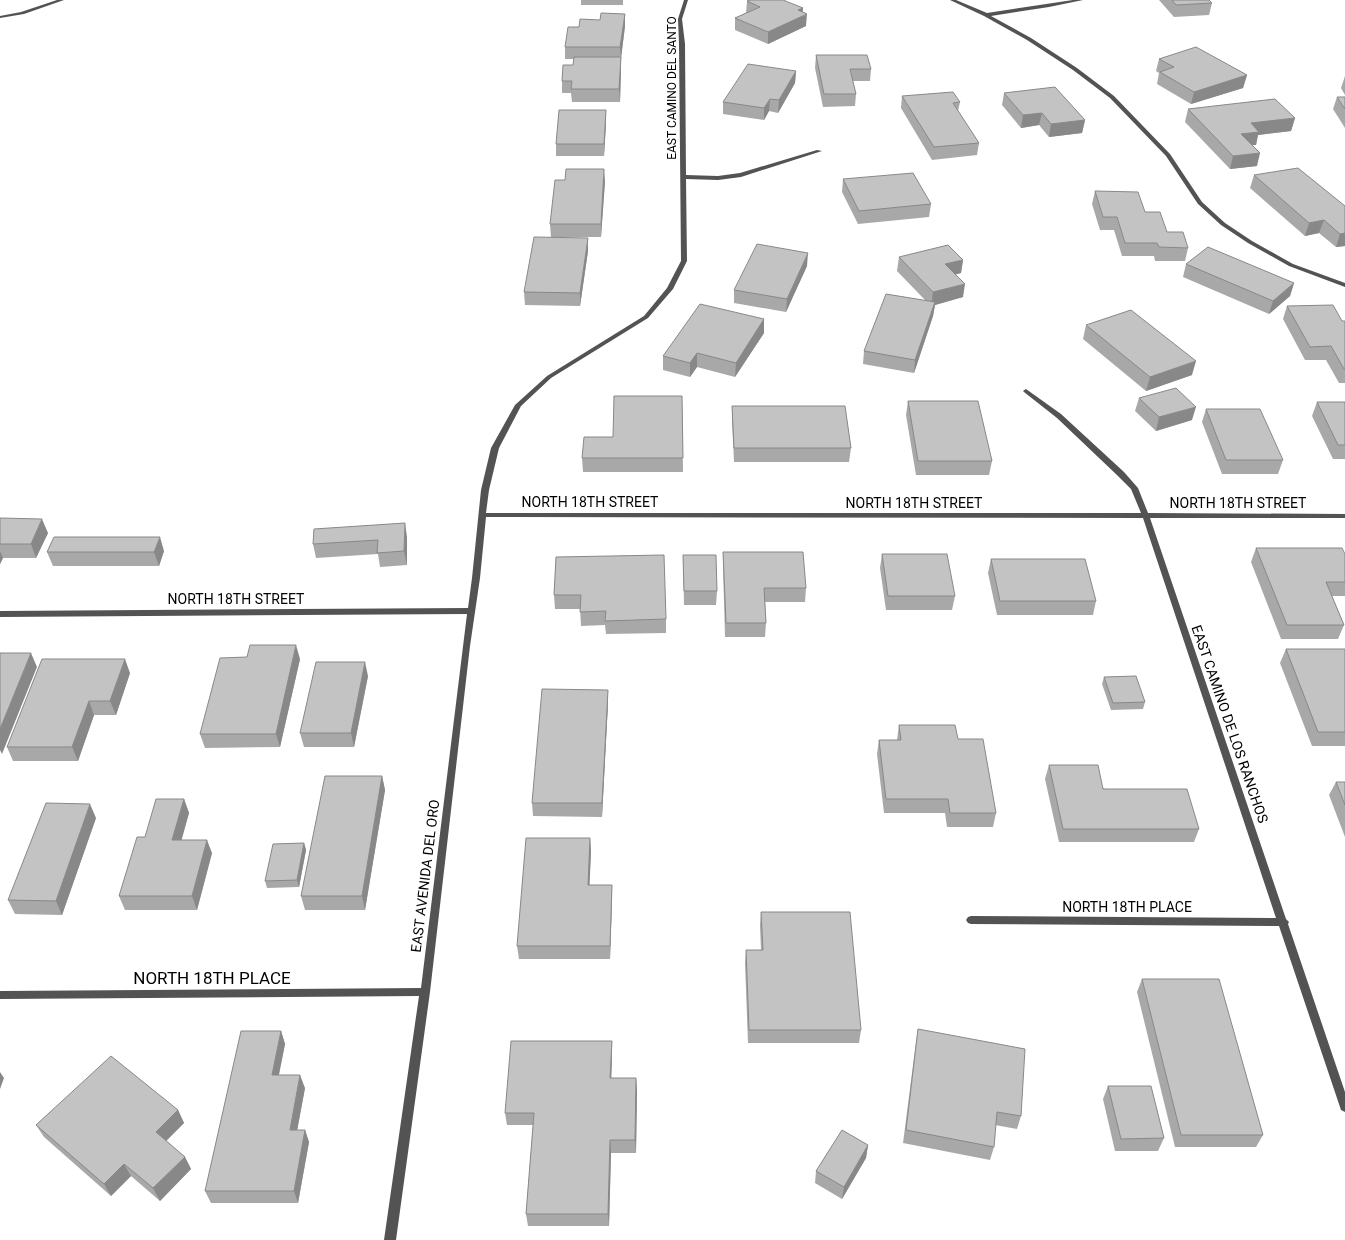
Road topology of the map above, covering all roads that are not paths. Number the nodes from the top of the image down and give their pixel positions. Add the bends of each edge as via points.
1 (62, 0) edge
2 (686, 0) edge
3 (952, 0) edge
4 (1081, 0) edge
5 (986, 15) junction
6 (0, 17) edge
7 (819, 151) dead end
8 (683, 177) junction
9 (1345, 285) edge
10 (1026, 391) dead end
11 (483, 515) junction
12 (1345, 516) edge
13 (1146, 517) junction
14 (471, 611) junction
15 (0, 614) edge
16 (971, 920) dead end
17 (1284, 922) junction
18 (425, 992) junction
19 (0, 995) edge
20 (1345, 1107) edge
21 (390, 1240) edge

1 - 6 street
2 - 8 street, EAST CAMINO DEL SANTO via 680,19
3 - 5 street
4 - 5 street
5 - 9 street via 1029,39 1112,97 1168,155 1200,203 1223,224 1292,265
7 - 8 street, EAST CAMINO DEL SANTO via 741,176
8 - 11 street, EAST CAMINO DEL SANTO via 684,260 670,289 646,317 550,376 518,405 495,448 485,490
10 - 13 street, EAST CAMINO DE LOS RANCHOS via 1059,416 1122,474 1134,488
11 - 13 street, NORTH 18TH STREET
11 - 14 street, EAST AVENIDA DEL ORO
12 - 13 street, NORTH 18TH STREET
13 - 17 street, EAST CAMINO DE LOS RANCHOS
14 - 15 street, NORTH 18TH STREET
14 - 18 street, EAST AVENIDA DEL ORO
16 - 17 street, NORTH 18TH PLACE
17 - 20 street, EAST CAMINO DE LOS RANCHOS
18 - 19 street, NORTH 18TH PLACE
18 - 21 street, EAST AVENIDA DEL ORO

